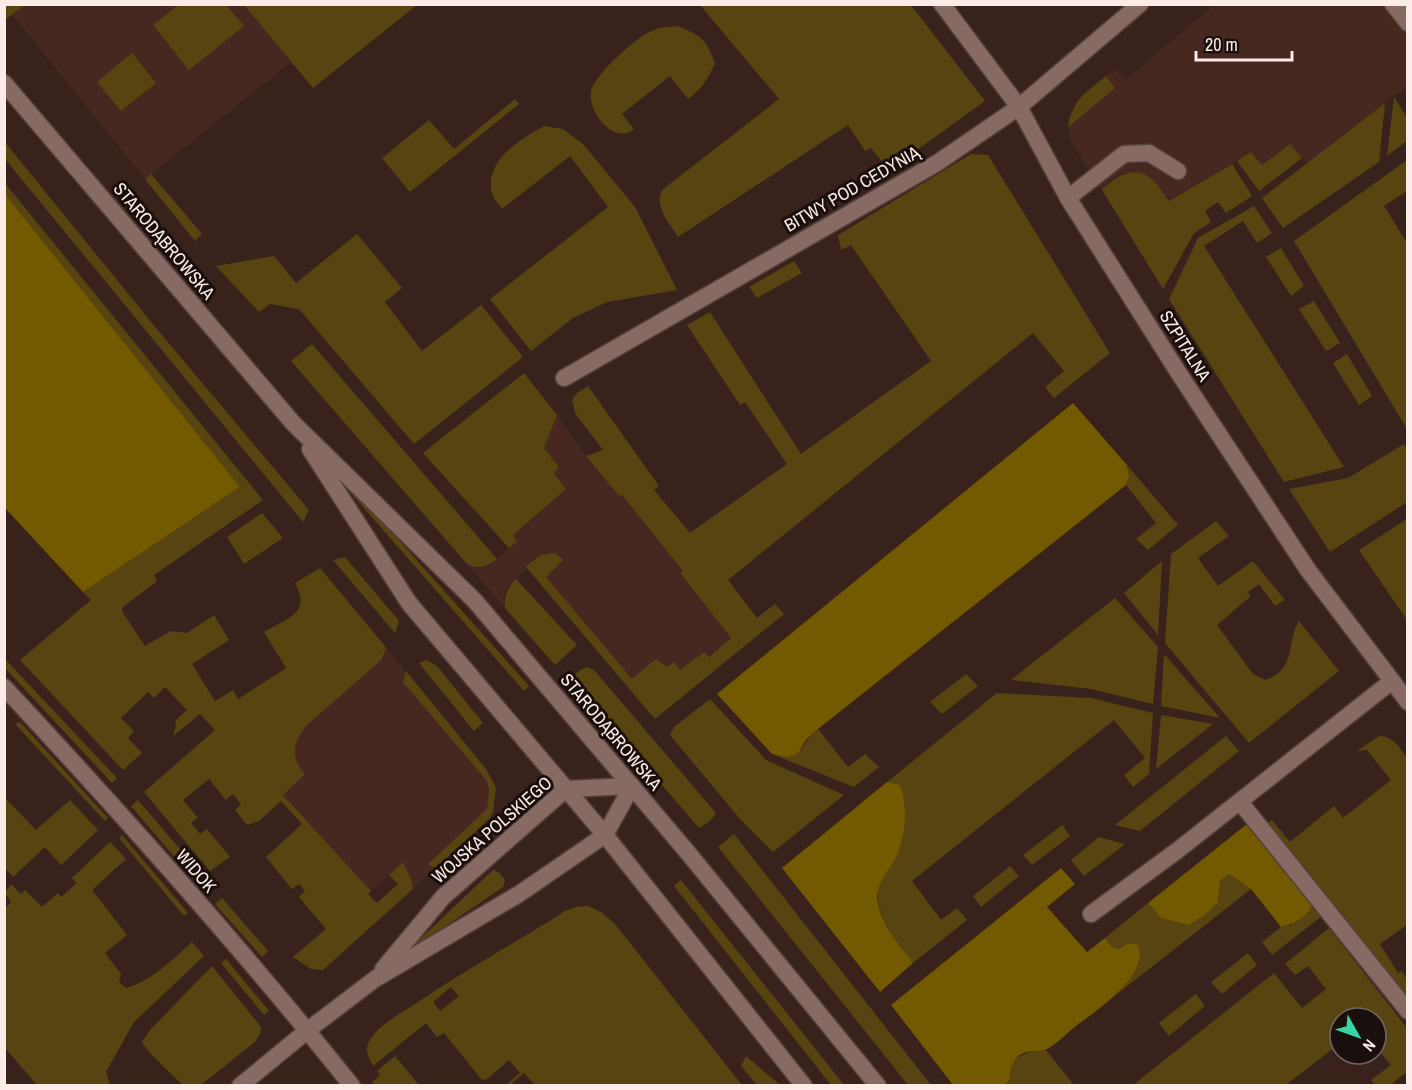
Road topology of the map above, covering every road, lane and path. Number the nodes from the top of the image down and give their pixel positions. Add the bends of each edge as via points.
1 (942, 4) edge
2 (1140, 4) edge
3 (1393, 4) edge
4 (1407, 23) edge
5 (4, 83) edge
6 (1019, 107) junction
7 (1178, 171) dead end
8 (1068, 198) junction
9 (564, 378) dead end
10 (293, 423) junction
11 (1392, 681) junction
12 (4, 687) edge
13 (1407, 702) edge
14 (632, 786) junction
15 (566, 789) junction
16 (1240, 802) junction
17 (605, 836) junction
18 (1091, 914) dead end
19 (375, 979) junction
20 (1407, 1011) edge
21 (308, 1030) junction
22 (240, 1086) edge
23 (352, 1086) edge
24 (804, 1086) edge
25 (878, 1086) edge

1 - 6 street, SZPITALNA
2 - 6 street, BITWY POD CEDYNIĄ
3 - 4 street
5 - 10 street, STARODĄBROWSKA
6 - 8 street, SZPITALNA
6 - 9 street, BITWY POD CEDYNIĄ via 937,163
7 - 8 street via 1149,153 1124,154
8 - 11 street, SZPITALNA via 1308,570
10 - 14 street, STARODĄBROWSKA via 475,601
10 - 15 street, STARODĄBROWSKA via 409,603
11 - 13 street, SZPITALNA
11 - 16 street
12 - 21 street, WIDOK via 129,822
14 - 15 street, WOJSKA POLSKIEGO
14 - 17 street, WOJSKA POLSKIEGO
14 - 25 street, STARODĄBROWSKA
15 - 17 street, STARODĄBROWSKA
15 - 19 street, WOJSKA POLSKIEGO via 443,897
16 - 18 street
16 - 20 street
17 - 19 street, WOJSKA POLSKIEGO via 519,894
17 - 24 street, STARODĄBROWSKA
19 - 21 street, WOJSKA POLSKIEGO
21 - 22 street, WOJSKA POLSKIEGO
21 - 23 street, WIDOK

